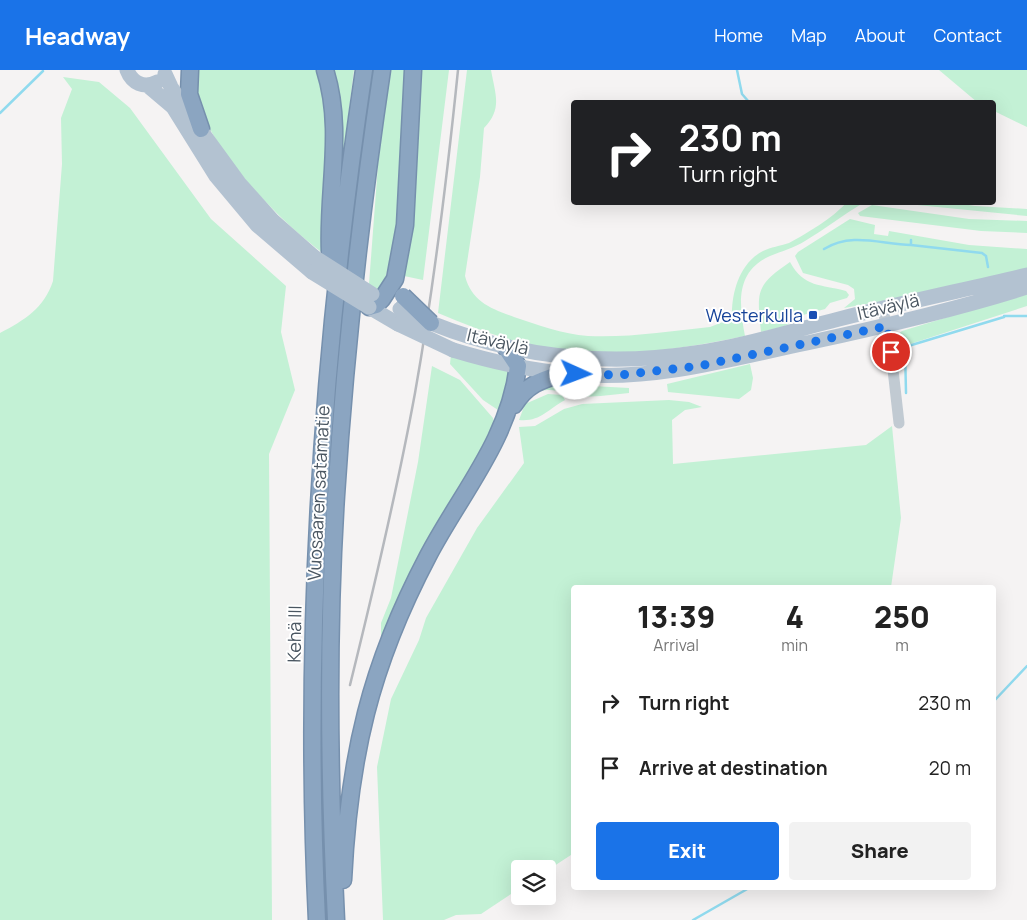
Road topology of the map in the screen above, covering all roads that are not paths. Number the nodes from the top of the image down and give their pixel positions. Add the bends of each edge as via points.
1 (127, 70) edge
2 (190, 70) edge
3 (325, 70) edge
4 (364, 70) edge
5 (382, 70) edge
6 (413, 70) edge
7 (166, 72) edge
8 (147, 85) junction
9 (201, 129) junction
10 (313, 264) junction
11 (1027, 275) edge
12 (395, 279) junction
13 (1027, 287) edge
14 (335, 288) junction
15 (375, 300) junction
16 (883, 309) junction
17 (400, 310) junction
18 (431, 323) joint
19 (887, 326) junction
20 (506, 348) junction
21 (518, 366) junction
22 (564, 373) junction
23 (507, 415) junction
24 (899, 423) dead end
25 (317, 920) edge
26 (336, 920) edge
27 (344, 920) edge

1 - 8 main road, Itäväylä via 135,82
2 - 9 highway via 191,106
3 - 14 highway via 331,87 334,116 330,250
4 - 14 highway
5 - 26 highway, Vuosaaren satamatie via 353,292 336,498 330,711
6 - 12 highway via 405,225
7 - 8 main road via 154,84
7 - 9 main road, Itäväylä via 170,87
8 - 10 main road, Itäväylä via 173,108 216,176 257,225
9 - 10 main road, Itäväylä via 234,177
10 - 15 main road, Itäväylä, bridge
11 - 16 main road, Itäväylä
12 - 15 highway
12 - 17 highway
13 - 19 main road, Itäväylä
14 - 25 highway, Kehä III via 324,414 314,607 313,769
15 - 17 main road, Itäväylä
16 - 19 street
16 - 20 main road, Itäväylä via 715,349 656,359 588,360
17 - 18 highway, bridge
17 - 21 main road, Itäväylä, bridge via 453,350
18 - 20 main road, Itäväylä
19 - 22 main road, Itäväylä via 658,373
19 - 24 street
20 - 21 highway
21 - 22 main road, Itäväylä
21 - 23 highway
22 - 23 highway via 531,384
23 - 27 highway via 492,450 414,583 391,632 374,680 351,781

